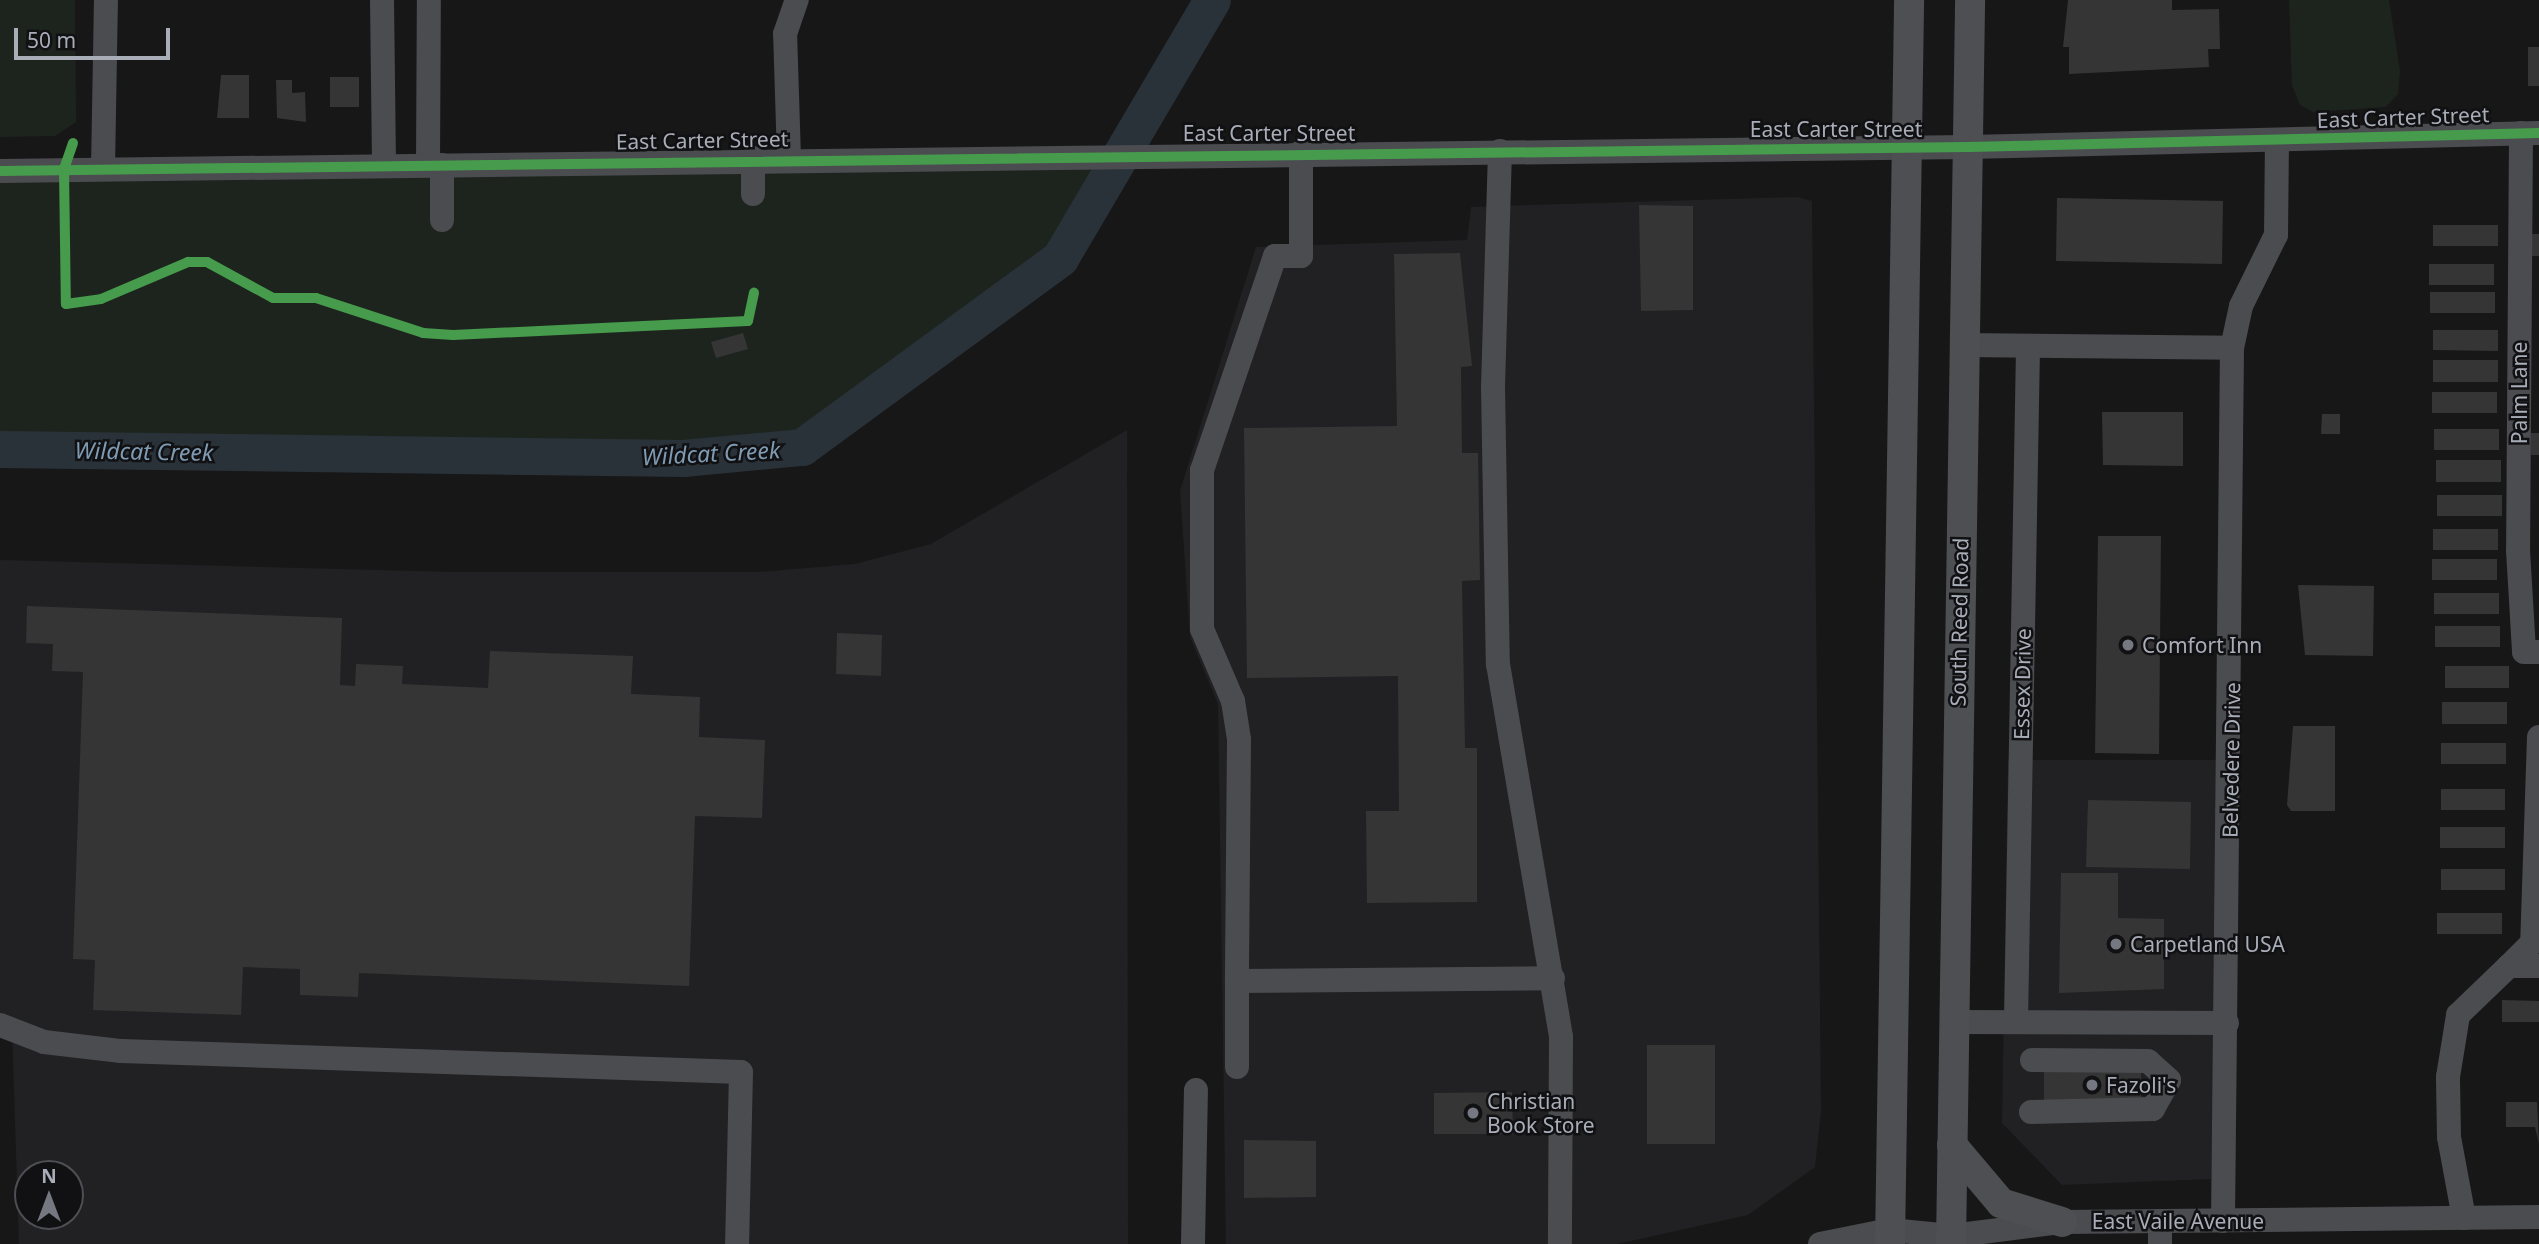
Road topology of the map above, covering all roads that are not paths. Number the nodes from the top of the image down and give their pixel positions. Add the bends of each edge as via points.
1 (106, 0) edge
2 (382, 0) edge
3 (429, 0) edge
4 (797, 0) edge
5 (1909, 0) edge
6 (1970, 0) edge
7 (2530, 133) edge
8 (2277, 140) junction
9 (1968, 147) junction
10 (1906, 148) junction
11 (1500, 151) junction
12 (1301, 152) junction
13 (753, 158) junction
14 (789, 158) junction
15 (384, 165) junction
16 (435, 165) junction
17 (103, 169) junction
18 (0, 170) edge
19 (753, 194) dead end
20 (442, 220) dead end
21 (1963, 345) junction
22 (2028, 346) junction
23 (2232, 348) junction
24 (2531, 652) edge
25 (2539, 737) edge
26 (2509, 966) junction
27 (2539, 966) edge
28 (1553, 978) junction
29 (1237, 981) junction
30 (1953, 1021) junction
31 (2016, 1022) junction
32 (2227, 1023) junction
33 (0, 1025) edge
34 (2032, 1060) dead end
35 (1237, 1066) dead end
36 (1196, 1090) dead end
37 (2031, 1111) dead end
38 (1952, 1145) junction
39 (2539, 1217) edge
40 (2464, 1218) junction
41 (2223, 1221) junction
42 (2062, 1222) junction
43 (2161, 1232) edge
44 (1890, 1237) edge
45 (1951, 1240) edge
46 (737, 1244) edge
47 (1193, 1244) edge
48 (1560, 1244) edge
49 (1820, 1244) edge

1 - 17 street
2 - 15 street
3 - 16 street
4 - 14 street via 785,34
5 - 10 main road
6 - 9 main road, South Reed Road
7 - 8 street, East Carter Street
7 - 24 street, Palm Lane via 2518,550
8 - 9 street, East Carter Street
8 - 23 street, Belvedere Drive via 2276,235 2241,306
9 - 10 street, East Carter Street
9 - 21 main road, South Reed Road
10 - 11 street, East Carter Street
10 - 44 main road
11 - 12 street, East Carter Street
11 - 28 street via 1493,387 1498,664
12 - 14 street, East Carter Street
12 - 29 street via 1301,256 1275,256 1202,470 1202,629 1233,701 1239,740
13 - 14 street, East Carter Street
13 - 16 street, East Carter Street
13 - 19 street
15 - 16 street, East Carter Street
15 - 17 street, East Carter Street
16 - 20 street
17 - 18 street, East Carter Street
21 - 22 street
21 - 30 main road, South Reed Road
22 - 23 street
22 - 31 street, Essex Drive
23 - 32 street, Belvedere Drive
25 - 26 street via 2532,943
26 - 27 street
26 - 40 street via 2458,1015 2448,1077 2449,1137
28 - 29 street
28 - 48 street via 1561,1037
29 - 35 street
30 - 31 street
30 - 38 main road, South Reed Road
31 - 32 street
32 - 41 street, Belvedere Drive
33 - 46 street via 44,1042 121,1051 741,1072
34 - 37 street via 2148,1061 2169,1080 2153,1109
36 - 47 street
38 - 42 main road via 2001,1203
38 - 45 main road, South Reed Road
39 - 40 street, East Vaile Avenue
40 - 41 street, East Vaile Avenue
41 - 43 street, East Vaile Avenue
42 - 43 street, East Vaile Avenue
42 - 45 street, East Vaile Avenue
44 - 45 street, East Vaile Avenue
44 - 49 street, East Vaile Avenue

